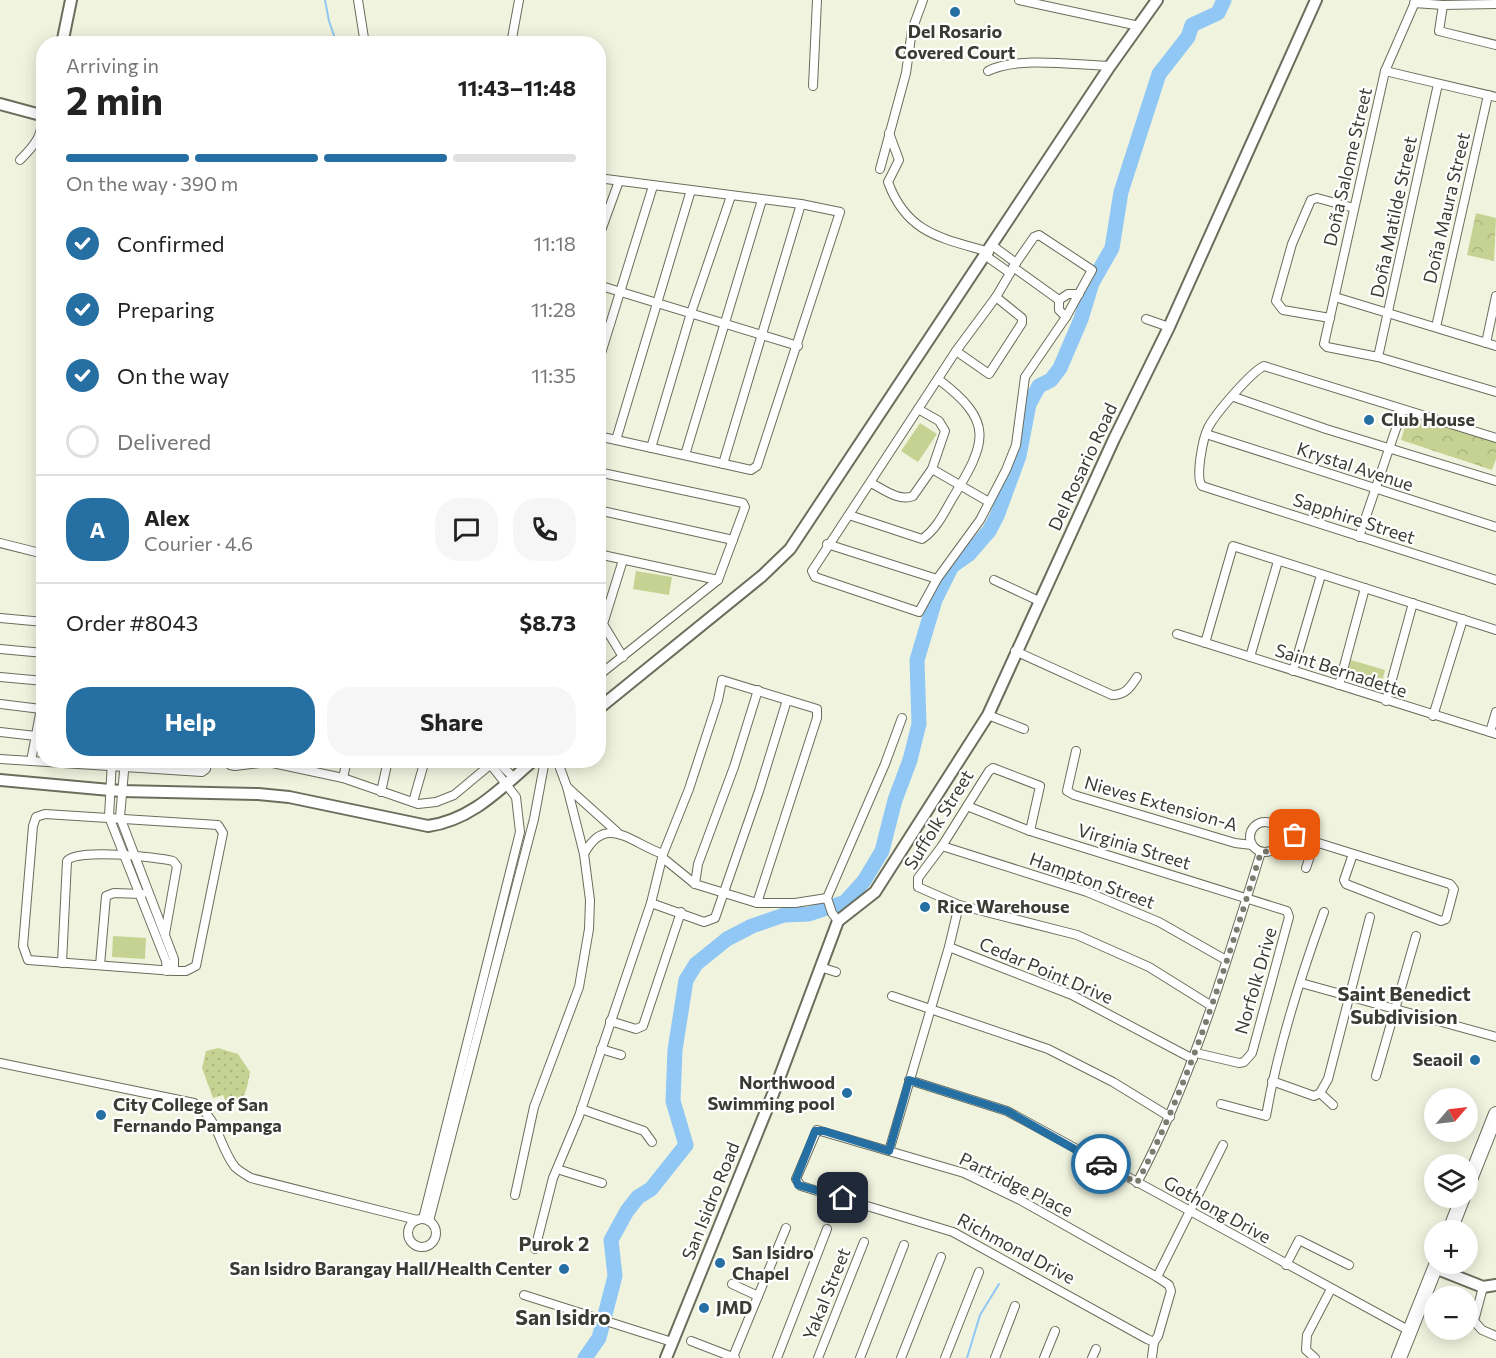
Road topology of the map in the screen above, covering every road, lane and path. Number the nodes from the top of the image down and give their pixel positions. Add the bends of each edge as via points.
1 (71, 0) edge
2 (358, 0) edge
3 (519, 0) edge
4 (818, 0) edge
5 (923, 0) edge
6 (1019, 0) edge
7 (1156, 0) edge
8 (1316, 0) edge
9 (1415, 1) edge
10 (1496, 4) edge
11 (1443, 5) junction
12 (1139, 26) junction
13 (64, 36) edge
14 (364, 36) edge
15 (512, 36) edge
16 (1496, 45) edge
17 (1110, 66) junction
18 (988, 70) dead end
19 (1385, 71) junction
20 (1438, 84) junction
21 (813, 86) dead end
22 (1492, 96) edge
23 (0, 104) edge
24 (36, 112) edge
25 (889, 133) junction
26 (36, 143) edge
27 (20, 160) dead end
28 (880, 169) dead end
29 (606, 179) edge
30 (619, 181) junction
31 (653, 186) junction
32 (692, 190) junction
33 (731, 196) junction
34 (762, 200) junction
35 (801, 204) junction
36 (1354, 208) junction
37 (606, 217) edge
38 (989, 251) junction
39 (1013, 268) junction
40 (606, 288) edge
41 (620, 292) junction
42 (1079, 294) junction
43 (1496, 296) edge
44 (996, 297) junction
45 (1335, 297) junction
46 (1059, 300) junction
47 (657, 303) junction
48 (1388, 313) junction
49 (691, 314) junction
50 (1066, 317) junction
51 (1330, 318) junction
52 (1146, 319) dead end
53 (725, 324) junction
54 (1169, 327) junction
55 (1436, 327) junction
56 (760, 335) junction
57 (606, 337) edge
58 (1486, 343) junction
59 (798, 346) junction
60 (1496, 346) edge
61 (956, 351) junction
62 (1378, 357) junction
63 (938, 379) junction
64 (1496, 392) edge
65 (1234, 397) junction
66 (918, 409) junction
67 (1402, 411) junction
68 (1206, 434) junction
69 (606, 438) edge
70 (1496, 438) edge
71 (616, 440) junction
72 (651, 447) junction
73 (1389, 448) junction
74 (685, 455) junction
75 (723, 464) junction
76 (932, 469) junction
77 (606, 474) edge
78 (1496, 481) edge
79 (871, 483) junction
80 (960, 486) junction
81 (1376, 490) junction
82 (989, 502) junction
83 (606, 512) edge
84 (849, 515) junction
85 (1496, 527) edge
86 (1359, 537) junction
87 (733, 540) junction
88 (0, 543) edge
89 (827, 544) junction
90 (36, 552) edge
91 (606, 556) edge
92 (623, 560) junction
93 (1278, 561) junction
94 (1321, 575) junction
95 (937, 579) junction
96 (1496, 579) edge
97 (718, 580) junction
98 (994, 580) dead end
99 (1365, 588) junction
100 (1040, 601) junction
101 (1413, 603) junction
102 (606, 614) edge
103 (0, 618) edge
104 (1463, 619) junction
105 (36, 621) edge
106 (606, 629) edge
107 (1496, 630) edge
108 (1177, 634) dead end
109 (1205, 643) junction
110 (0, 649) edge
111 (1016, 651) junction
112 (36, 652) edge
113 (623, 657) junction
114 (1250, 657) junction
115 (606, 670) edge
116 (1293, 671) junction
117 (0, 677) edge
118 (1137, 677) dead end
119 (36, 680) edge
120 (1339, 685) junction
121 (758, 690) junction
122 (787, 700) junction
123 (1386, 700) junction
124 (606, 703) edge
125 (0, 704) edge
126 (36, 708) edge
127 (1496, 712) edge
128 (988, 715) junction
129 (1433, 716) junction
130 (902, 718) dead end
131 (1024, 729) dead end
132 (0, 732) edge
133 (1493, 733) edge
134 (36, 736) joint
135 (1076, 752) dead end
136 (0, 759) edge
137 (31, 761) junction
138 (36, 761) edge
139 (113, 768) edge
140 (123, 768) edge
141 (164, 768) edge
142 (178, 768) edge
143 (205, 768) edge
144 (298, 768) edge
145 (346, 768) edge
146 (386, 768) edge
147 (423, 768) edge
148 (488, 768) edge
149 (499, 768) edge
150 (524, 768) edge
151 (544, 768) edge
152 (560, 768) edge
153 (307, 770) joint
154 (178, 771) junction
155 (344, 778) junction
156 (0, 780) edge
157 (510, 780) junction
158 (567, 788) junction
159 (115, 791) junction
160 (381, 792) junction
161 (413, 802) junction
162 (967, 806) junction
163 (109, 817) junction
164 (120, 818) junction
165 (1030, 831) junction
166 (1280, 831) junction
167 (617, 832) junction
168 (1315, 841) junction
169 (1252, 844) junction
170 (942, 846) junction
171 (1261, 852) junction
172 (584, 854) junction
173 (1353, 854) junction
174 (124, 855) junction
175 (663, 856) junction
176 (136, 858) junction
177 (1306, 868) dead end
178 (695, 884) junction
179 (139, 893) junction
180 (149, 894) junction
181 (723, 894) junction
182 (1246, 898) junction
183 (827, 900) junction
184 (651, 903) junction
185 (757, 903) junction
186 (170, 904) junction
187 (958, 905) junction
188 (155, 909) junction
189 (681, 912) junction
190 (1324, 912) dead end
191 (1370, 916) dead end
192 (835, 917) junction
193 (1289, 917) joint
194 (165, 934) junction
195 (1416, 936) dead end
196 (949, 947) junction
197 (1226, 960) junction
198 (62, 963) junction
199 (100, 965) junction
200 (820, 967) junction
201 (170, 971) junction
202 (836, 972) dead end
203 (1301, 983) junction
204 (892, 996) dead end
205 (1350, 998) junction
206 (1210, 1005) junction
207 (1397, 1008) junction
208 (930, 1009) junction
209 (610, 1021) junction
210 (1496, 1037) edge
211 (601, 1049) junction
212 (1252, 1053) joint
213 (621, 1055) dead end
214 (1194, 1056) junction
215 (0, 1063) edge
216 (1376, 1076) dead end
217 (909, 1080) junction
218 (1272, 1082) junction
219 (1320, 1093) junction
220 (1221, 1104) dead end
221 (1333, 1105) dead end
222 (581, 1109) junction
223 (1496, 1114) edge
224 (1170, 1117) junction
225 (811, 1140) joint
226 (652, 1142) dead end
227 (1223, 1145) dead end
228 (889, 1151) junction
229 (1478, 1159) edge
230 (557, 1169) junction
231 (602, 1183) dead end
232 (1137, 1183) junction
233 (515, 1196) dead end
234 (1190, 1212) junction
235 (423, 1220) junction
236 (786, 1228) dead end
237 (827, 1229) dead end
238 (864, 1242) dead end
239 (904, 1245) dead end
240 (534, 1249) dead end
241 (941, 1257) dead end
242 (1286, 1265) junction
243 (1349, 1265) dead end
244 (979, 1272) dead end
245 (1432, 1274) edge
246 (1455, 1274) edge
247 (1157, 1277) junction
248 (732, 1284) dead end
249 (1496, 1285) edge
250 (1483, 1287) junction
251 (1331, 1289) junction
252 (524, 1295) dead end
253 (758, 1296) junction
254 (1015, 1306) dead end
255 (1055, 1331) dead end
256 (1410, 1331) junction
257 (1496, 1336) edge
258 (691, 1341) dead end
259 (672, 1342) junction
260 (1154, 1342) junction
261 (1096, 1349) dead end
262 (714, 1355) edge
263 (1152, 1357) edge
264 (666, 1358) edge
265 (734, 1358) edge
266 (777, 1358) edge
267 (818, 1358) edge
268 (860, 1358) edge
269 (901, 1358) edge
270 (945, 1358) edge
271 (995, 1358) edge
272 (1044, 1358) edge
273 (1092, 1358) edge
274 (1315, 1358) edge
275 (1399, 1358) edge

1 - 13 street
2 - 14 street
3 - 15 street
4 - 21 street
5 - 25 street via 912,30 906,73
6 - 12 street
7 - 12 street
8 - 54 street, Del Rosario Road
9 - 11 street
9 - 19 street, Doña Salome Street
10 - 11 street
11 - 16 street via 1439,31
12 - 17 street
17 - 18 street via 1022,62
17 - 38 street
19 - 20 street
19 - 36 street, Doña Salome Street
20 - 22 street
20 - 48 street, Doña Matilde Street
22 - 55 street, Doña Maura Street
23 - 24 street
25 - 28 street
25 - 38 street via 899,160 888,182 916,226
26 - 27 street
29 - 30 street
30 - 31 street
30 - 37 street
31 - 32 street
31 - 41 street
32 - 33 street
32 - 47 street
33 - 34 street
33 - 49 street
34 - 35 street
34 - 53 street
35 - 56 street
35 - 59 street via 840,212
36 - 45 street, Doña Salome Street
36 - 51 street via 1317,198 1311,200 1292,244 1276,301 1283,310
38 - 39 street
38 - 39 street
38 - 124 street via 790,549
39 - 42 street via 1039,235 1092,270
39 - 44 street
39 - 46 street
40 - 41 street
41 - 47 street
41 - 57 street
42 - 46 street via 1068,294
42 - 50 street
43 - 58 street
44 - 61 street
44 - 61 street via 1022,318 1022,323 989,374
45 - 48 street
45 - 51 street, Doña Salome Street
46 - 50 street via 1059,310
47 - 49 street
47 - 71 street
48 - 55 street
48 - 62 street, Doña Matilde Street
49 - 53 street
49 - 72 street
50 - 82 street via 1025,377 1016,444
51 - 62 street, Doña Salome Street via 1324,342 1327,347
52 - 54 street
53 - 56 street
53 - 74 street
54 - 100 street, Del Rosario Road
55 - 58 street
56 - 59 street
56 - 75 street
58 - 60 street
59 - 75 street via 758,466 752,470
61 - 63 street
62 - 64 street
63 - 66 street
63 - 80 street via 964,398 979,426 976,454
65 - 67 street via 1260,368 1267,367
65 - 68 street
65 - 73 street
66 - 76 street via 939,422 945,431
66 - 79 street
67 - 70 street
67 - 73 street
68 - 81 street, Krystal Avenue
68 - 86 street, Sapphire Street via 1199,477 1202,486
69 - 71 street
71 - 72 street
72 - 74 street
73 - 78 street
73 - 81 street
74 - 75 street
76 - 79 street via 909,498
76 - 80 street
77 - 87 street via 743,503 745,511
79 - 84 street
80 - 82 street
80 - 84 street via 930,534 922,539
81 - 85 street, Krystal Avenue
81 - 86 street
82 - 95 street
83 - 87 street
84 - 89 street
86 - 96 street, Sapphire Street
87 - 97 street
88 - 90 street
89 - 95 street
89 - 95 street via 812,572 815,577 919,612
91 - 92 street
92 - 97 street
92 - 102 street
93 - 94 street
93 - 109 street via 1236,546 1231,548
93 - 114 street
94 - 99 street
94 - 116 street
97 - 113 street
98 - 100 street
99 - 101 street
99 - 120 street
100 - 111 street, Del Rosario Road
101 - 104 street
101 - 123 street
103 - 105 street
104 - 107 street
104 - 129 street
106 - 113 street
108 - 109 street, Saint Bernadette
109 - 114 street, Saint Bernadette
110 - 112 street
111 - 118 street via 1112,695 1129,689
111 - 128 street, Del Rosario Road
113 - 115 street
114 - 116 street, Saint Bernadette
116 - 120 street, Saint Bernadette
117 - 119 street
120 - 123 street, Saint Bernadette
121 - 122 street
121 - 175 street via 722,680 689,789
121 - 178 street via 698,864
122 - 181 street
122 - 185 street via 813,707 819,713
123 - 129 street, Saint Bernadette
125 - 126 street
127 - 133 street
128 - 131 street
128 - 192 street, Del Rosario Road via 875,892
129 - 133 street, Saint Bernadette
130 - 183 street
132 - 134 street
134 - 137 street
135 - 169 street, Nieves Extension-A via 1066,785 1074,795 1235,843
136 - 137 street
137 - 138 street
139 - 159 street
140 - 159 street
141 - 154 street
142 - 154 street
143 - 154 street
144 - 153 street
145 - 155 street
146 - 160 street
147 - 161 street
148 - 161 street via 454,795 436,802
149 - 157 street
150 - 157 street
151 - 235 street via 534,819
152 - 158 street
153 - 155 street
155 - 160 street
156 - 159 street
157 - 159 street via 477,809 428,826 258,794
157 - 235 street via 520,832
158 - 167 street
158 - 172 street
159 - 163 street
159 - 164 street
160 - 161 street
162 - 165 street, Virginia Street
162 - 165 street, Suffolk Street via 993,768 1038,783
162 - 170 street, Suffolk Street
163 - 164 street
163 - 174 street
163 - 198 street via 45,814 33,820 23,952 28,960
164 - 176 street
164 - 201 street via 214,822 223,833 196,966 186,971
165 - 182 street, Virginia Street
166 - 168 street
166 - 169 street via 1273,824 1259,823 1251,830
166 - 171 street via 1278,846
167 - 172 street via 601,834
167 - 175 street
168 - 173 street
168 - 177 street
169 - 171 street
170 - 187 street, Suffolk Street via 918,878 918,887
170 - 197 street, Hampton Street via 1087,892 1160,922
171 - 182 street
172 - 233 street via 589,929 579,987 534,1107
173 - 173 street via 1450,884 1454,889 1446,919 1441,921 1346,884
174 - 176 street
174 - 179 street
174 - 198 street via 75,855 67,861
175 - 178 street
175 - 184 street
176 - 180 street
176 - 186 street via 173,861 177,866
178 - 181 street
179 - 180 street
179 - 199 street via 106,896
179 - 201 street
180 - 188 street
181 - 185 street
181 - 189 street via 715,918 709,922
182 - 193 street, Virginia Street via 1282,908
182 - 197 street
183 - 185 street
183 - 192 street
184 - 189 street
184 - 209 street
186 - 188 street via 162,910
186 - 194 street
187 - 196 street
187 - 206 street, Suffolk Street via 1077,935 1149,968
188 - 194 street
189 - 209 street via 643,1026 636,1029
190 - 203 street
191 - 205 street
192 - 200 street, San Isidro Road
193 - 212 street, Norfolk Drive
194 - 201 street via 174,959
195 - 207 street
196 - 208 street
196 - 214 street, Cedar Point Drive via 1072,994
197 - 206 street
198 - 199 street
199 - 201 street
200 - 202 street
200 - 259 street, San Isidro Road
203 - 205 street
203 - 218 street
204 - 208 street
205 - 207 street
205 - 219 street via 1328,1079
206 - 214 street
207 - 210 street
207 - 216 street
208 - 217 street
208 - 224 street via 1048,1049
209 - 211 street
211 - 213 street
211 - 222 street
212 - 214 street, Cedar Point Drive via 1239,1063
214 - 224 street
215 - 235 street via 194,1103 218,1129 235,1167 251,1178
217 - 228 street
217 - 232 street, Gothong Drive via 1007,1111
218 - 219 street via 1314,1096
218 - 220 street via 1266,1116
219 - 221 street
222 - 226 street via 644,1131
222 - 230 street
223 - 229 highway
224 - 232 street
225 - 228 street, Partridge Place via 818,1130
225 - 260 street, Richmond Drive via 796,1179 801,1186 953,1232
227 - 234 street
228 - 247 street, Partridge Place via 964,1173
230 - 231 street
230 - 240 street
232 - 234 street, Gothong Drive
234 - 242 street, Gothong Drive
234 - 247 street
236 - 253 street
237 - 266 street
238 - 267 street, Yakal Street
239 - 268 street
241 - 269 street
242 - 243 street via 1299,1240
242 - 251 street, Gothong Drive
244 - 270 street
245 - 256 highway
246 - 250 street
247 - 260 street, Partridge Place via 1171,1291
248 - 253 street
249 - 250 street
250 - 257 street via 1474,1321
251 - 256 street, Gothong Drive
251 - 274 street via 1306,1338 1306,1350
252 - 259 street
253 - 265 street
254 - 271 street
255 - 272 street
256 - 275 highway
258 - 262 street
259 - 264 street, San Isidro Road
260 - 263 street
261 - 273 street
262 - 265 street

